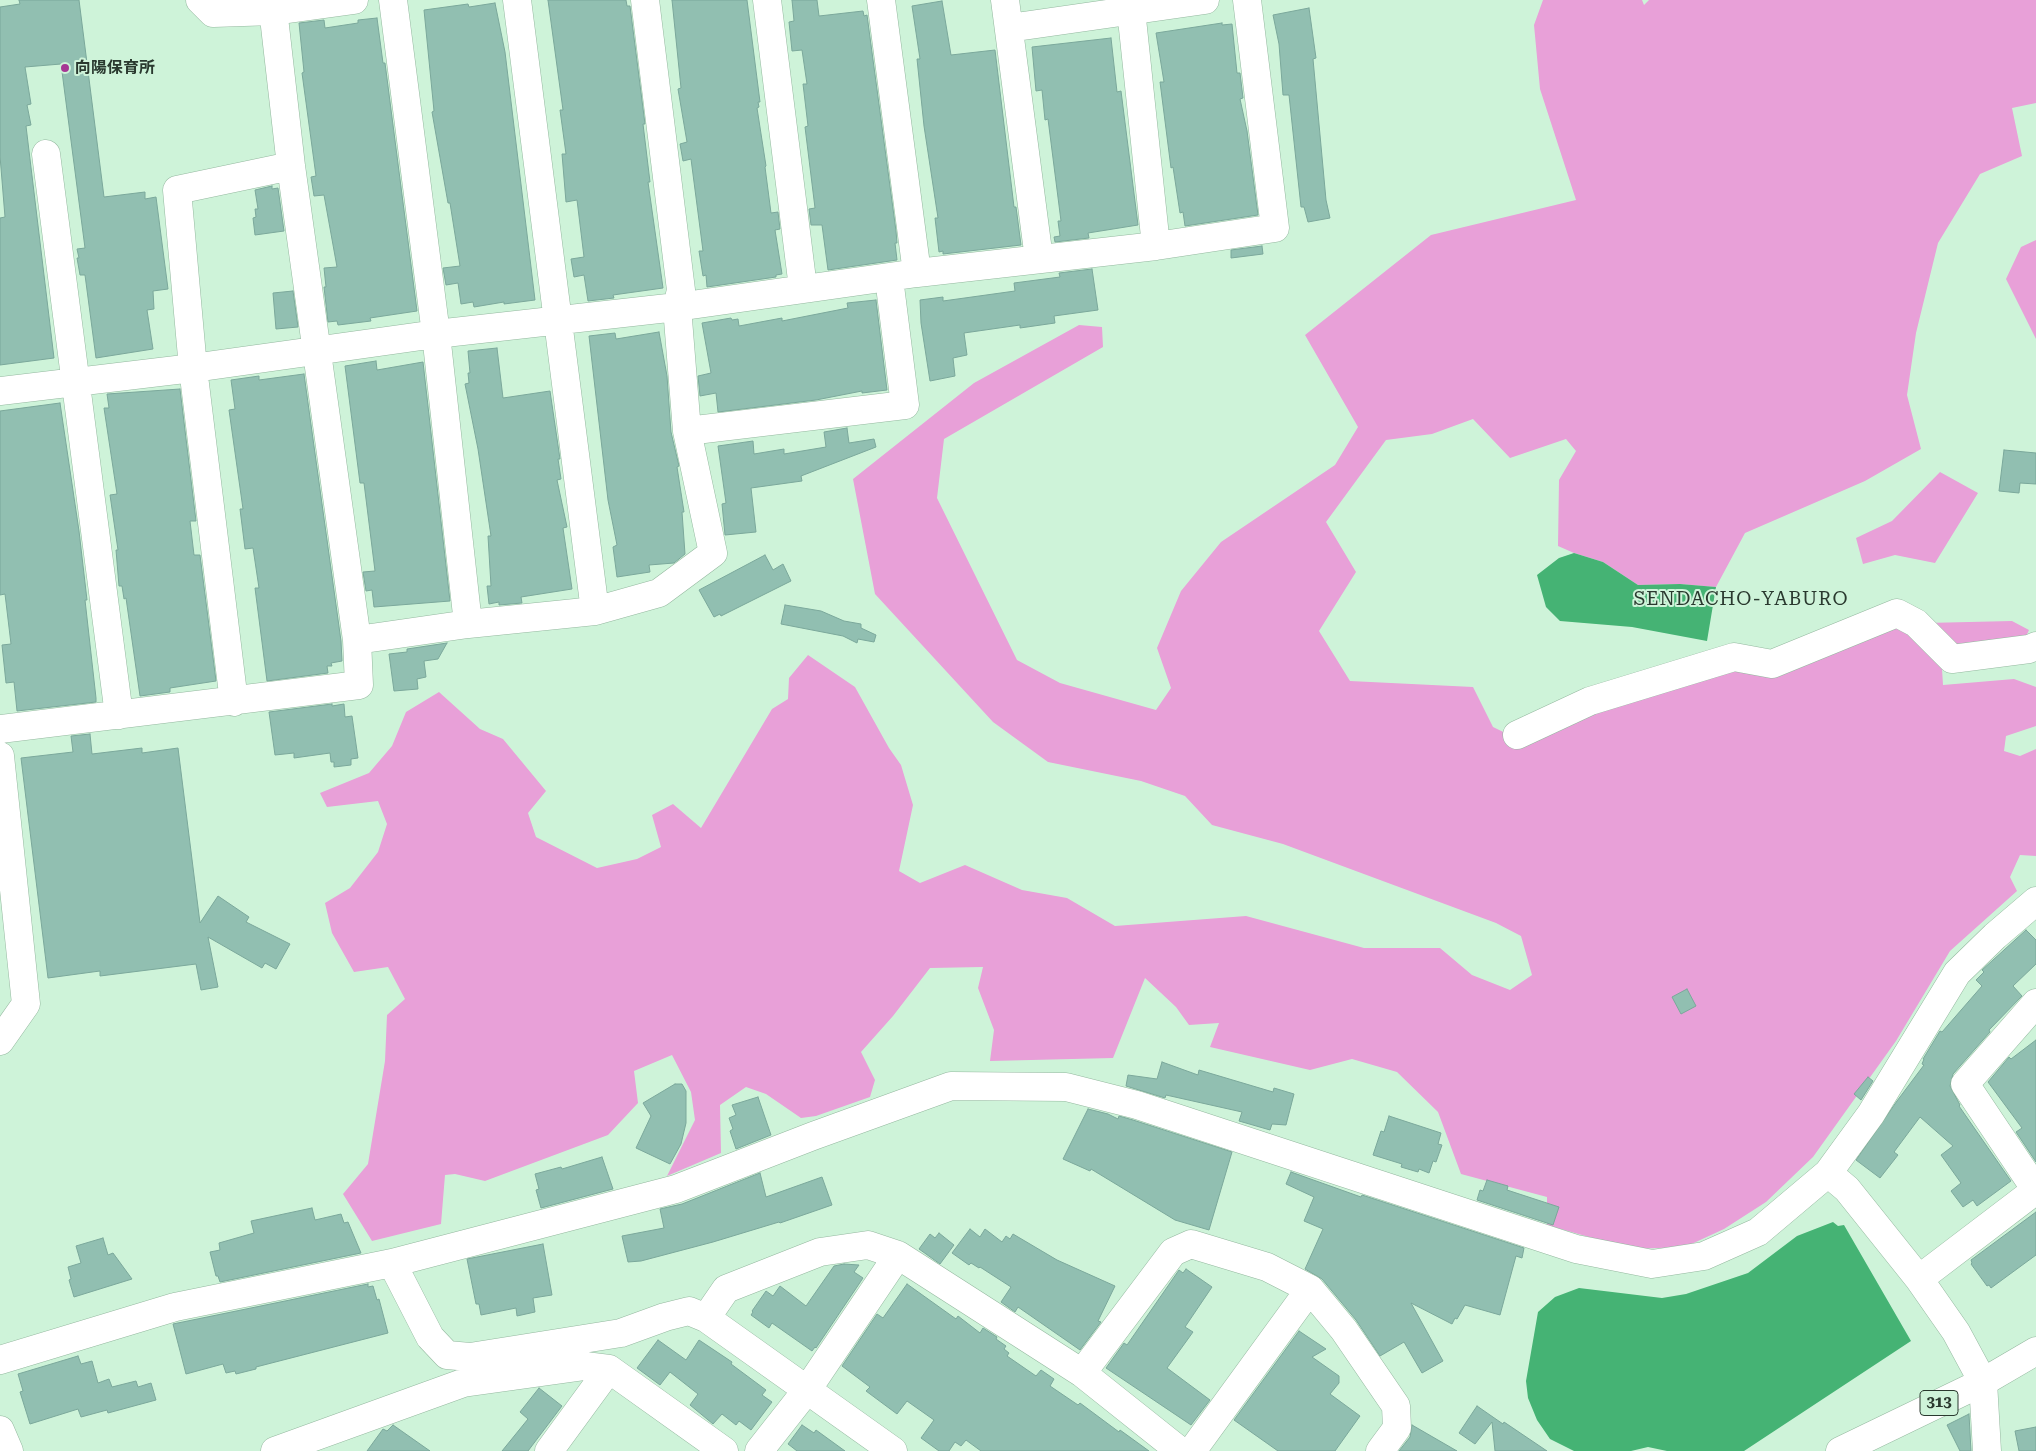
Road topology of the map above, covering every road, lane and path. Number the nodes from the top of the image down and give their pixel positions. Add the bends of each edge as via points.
1 (200, 0) edge
2 (354, 0) edge
3 (393, 0) edge
4 (517, 0) edge
5 (646, 0) edge
6 (767, 0) edge
7 (880, 0) edge
8 (1004, 0) edge
9 (1205, 0) edge
10 (1247, 0) edge
11 (1131, 5) edge
12 (273, 6) edge
13 (1009, 28) junction
14 (46, 154) dead end
15 (291, 166) junction
16 (1156, 246) junction
17 (1039, 259) junction
18 (917, 273) junction
19 (889, 278) junction
20 (803, 288) junction
21 (677, 307) junction
22 (557, 320) junction
23 (436, 334) junction
24 (317, 350) junction
25 (193, 368) junction
26 (76, 382) junction
27 (0, 391) edge
28 (687, 431) junction
29 (595, 610) junction
30 (468, 624) junction
31 (356, 640) junction
32 (2036, 646) edge
33 (234, 702) junction
34 (119, 715) junction
35 (0, 730) edge
36 (1518, 735) dead end
37 (0, 756) edge
38 (2036, 900) edge
39 (2036, 1003) edge
40 (0, 1041) edge
41 (1828, 1172) junction
42 (2036, 1190) edge
43 (898, 1255) junction
44 (392, 1263) junction
45 (1919, 1279) junction
46 (1310, 1288) junction
47 (706, 1318) junction
48 (2036, 1351) edge
49 (0, 1360) edge
50 (609, 1369) junction
51 (1082, 1373) junction
52 (1984, 1382) junction
53 (807, 1390) junction
54 (0, 1430) edge
55 (9, 1451) edge
56 (276, 1451) edge
57 (549, 1451) edge
58 (724, 1451) edge
59 (758, 1451) edge
60 (892, 1451) edge
61 (1180, 1451) edge
62 (1192, 1451) edge
63 (1380, 1451) edge
64 (1840, 1451) edge
65 (1987, 1451) edge

1 - 12 main road via 213,12
2 - 12 main road
3 - 23 main road
4 - 22 main road
5 - 21 main road via 681,290
6 - 20 main road
7 - 18 main road
8 - 13 main road
9 - 11 main road
10 - 16 main road via 1275,228
11 - 13 main road
11 - 16 main road
12 - 15 main road
13 - 17 main road
14 - 26 main road
15 - 24 main road
15 - 25 main road via 177,190
16 - 17 main road
17 - 18 main road
18 - 19 main road
19 - 20 main road
19 - 28 main road via 905,405
20 - 21 main road
21 - 22 main road
21 - 28 main road
22 - 23 main road
22 - 29 main road
23 - 24 main road
23 - 30 main road
24 - 25 main road
24 - 31 main road
25 - 26 main road
25 - 33 main road
26 - 27 main road
26 - 34 main road
28 - 29 main road via 713,553 659,593
29 - 30 main road
30 - 31 main road
31 - 33 main road via 359,685
32 - 36 main road via 1952,658 1916,624 1897,613 1772,664 1734,656 1590,701
33 - 34 main road
34 - 35 main road
37 - 40 main road via 26,1004
38 - 41 main road via 1957,973 1872,1114
39 - 42 main road via 1965,1084
41 - 44 main road via 1758,1232 1704,1256 1652,1264 1576,1249 1137,1105 1066,1088 951,1086 676,1188
41 - 45 main road via 1847,1189
42 - 45 main road
43 - 47 main road via 868,1245 820,1252 726,1289
43 - 51 main road
43 - 53 main road
44 - 47 main road via 430,1337 447,1355 470,1357 621,1333 689,1311
44 - 49 main road via 176,1307
45 - 52 main road via 1956,1332
46 - 51 main road via 1267,1267 1191,1244 1172,1252
46 - 62 main road
46 - 63 main road via 1344,1330 1396,1406 1397,1428
47 - 53 main road
48 - 52 main road, 313
50 - 56 main road via 585,1366 463,1383
50 - 57 main road
50 - 58 main road
51 - 61 main road
52 - 64 main road, 313
52 - 65 main road
53 - 59 main road
53 - 60 main road
54 - 55 main road

